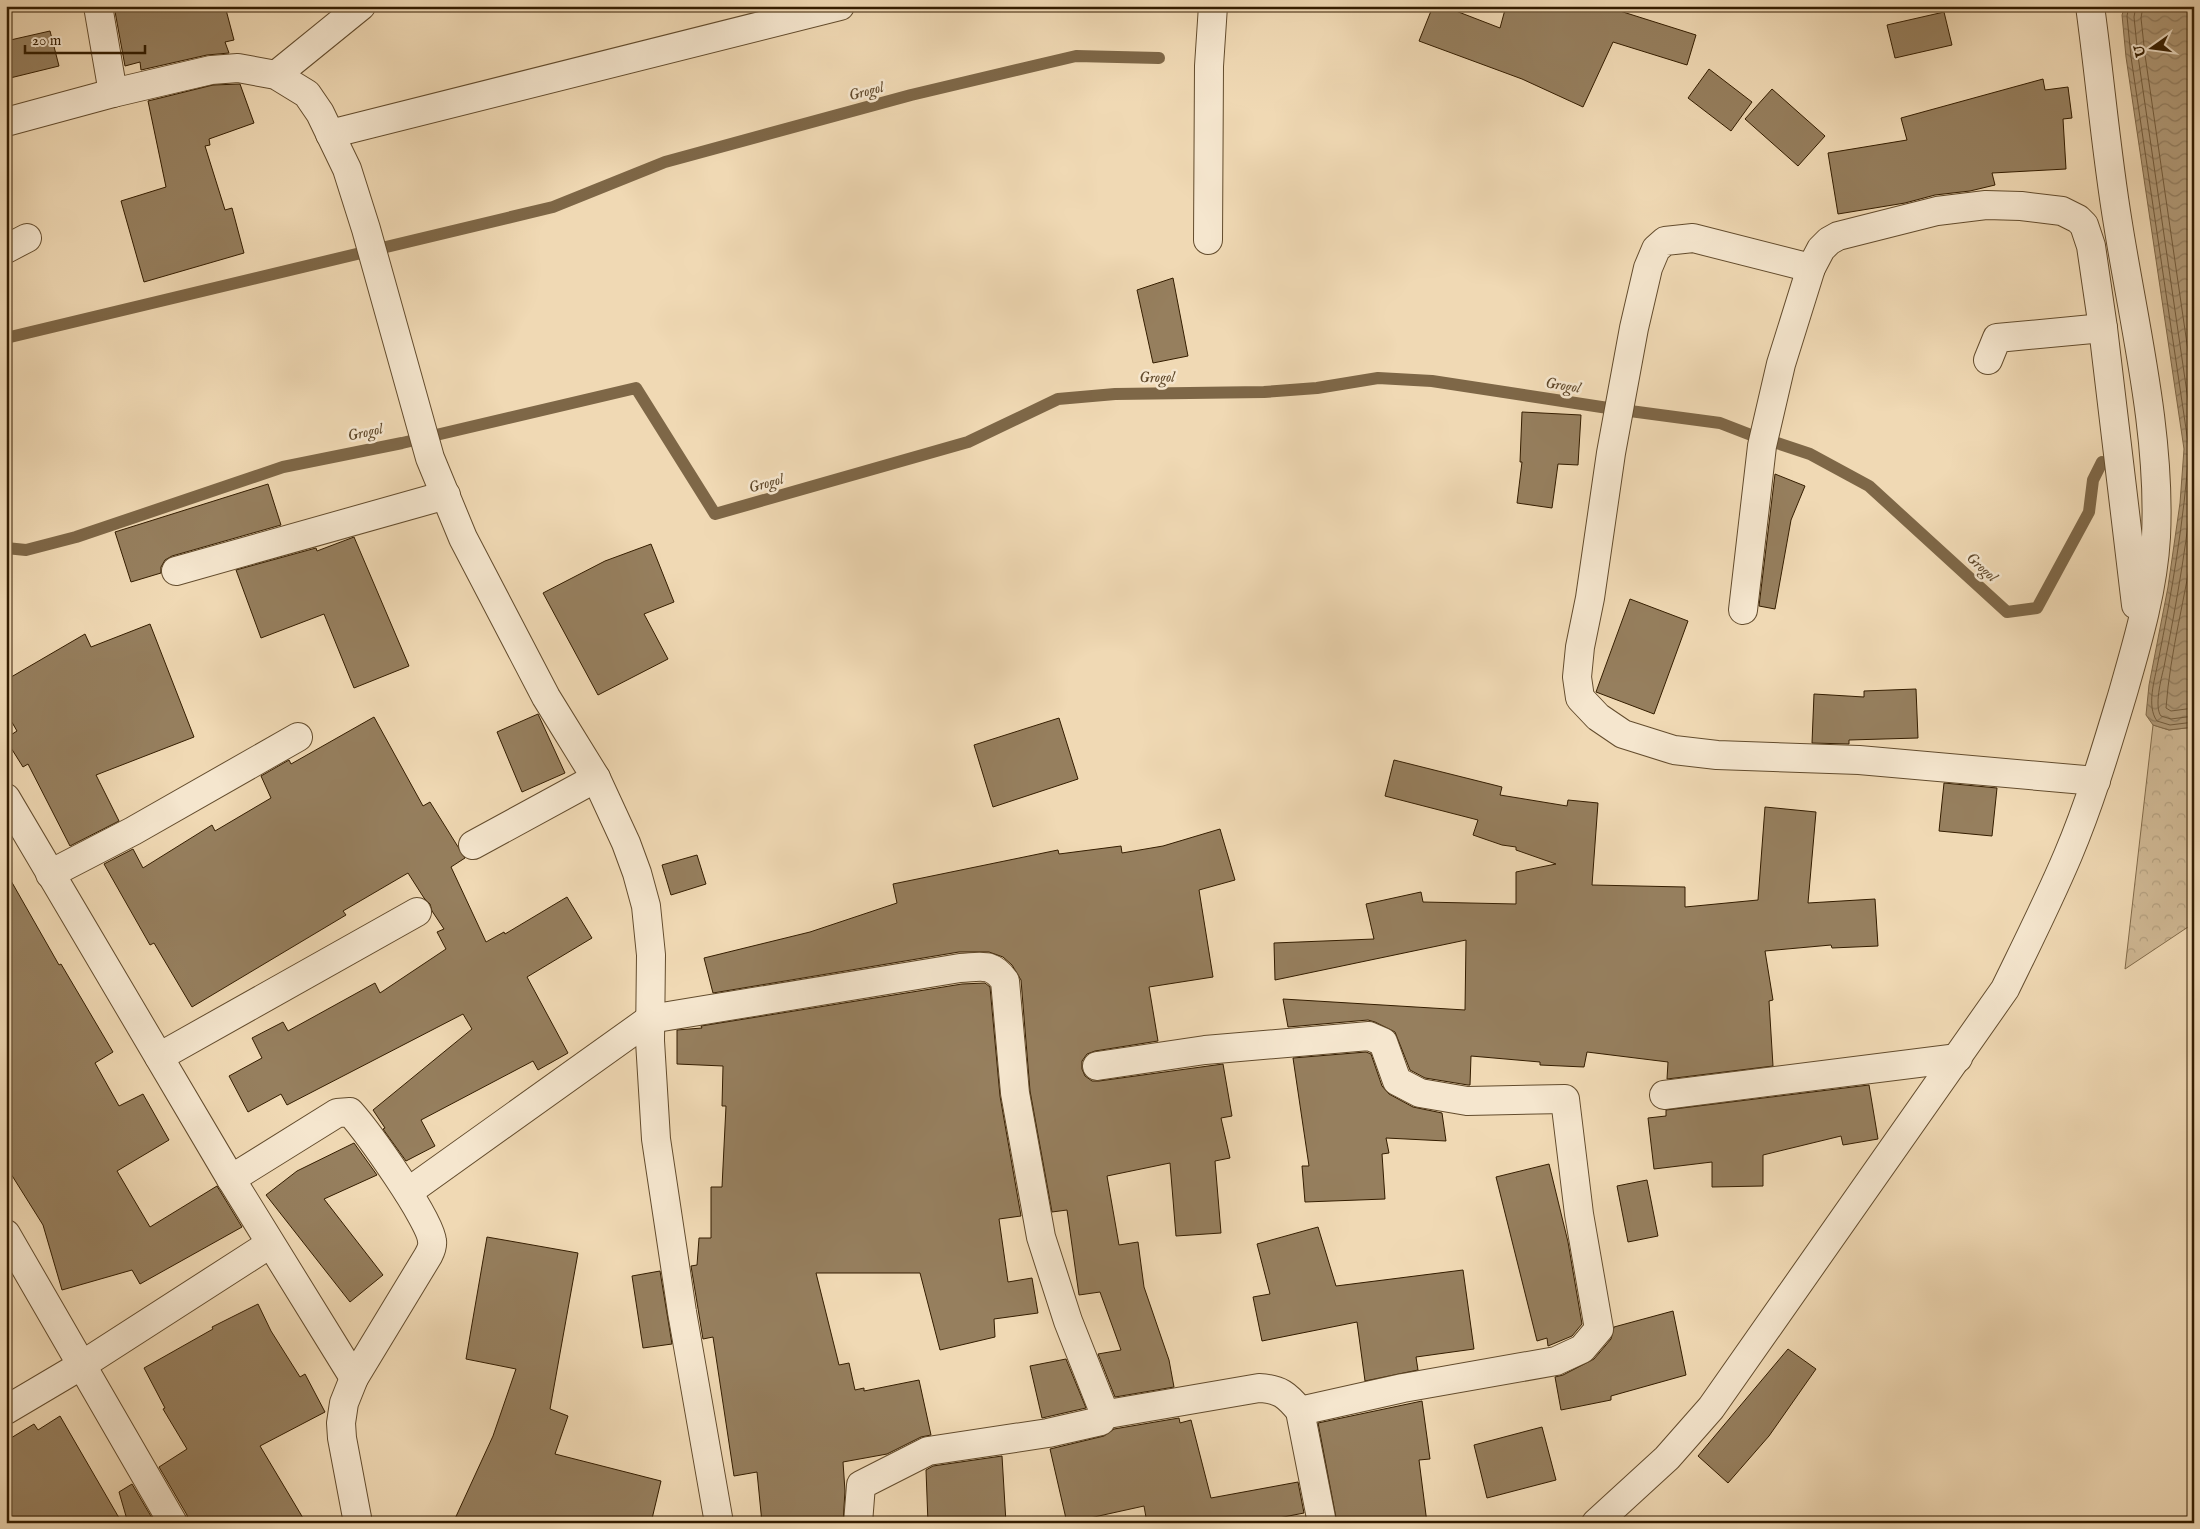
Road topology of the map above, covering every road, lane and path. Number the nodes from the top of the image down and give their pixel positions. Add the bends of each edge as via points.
1 (98, 6) edge
2 (361, 6) edge
3 (840, 6) edge
4 (1213, 6) edge
5 (2090, 6) edge
6 (276, 74) junction
7 (113, 93) junction
8 (6, 122) edge
9 (330, 134) junction
10 (1208, 240) dead end
11 (1811, 268) junction
12 (2103, 328) junction
13 (1988, 360) dead end
14 (446, 495) junction
15 (176, 572) dead end
16 (1743, 610) dead end
17 (2138, 639) junction
18 (298, 737) dead end
19 (596, 778) junction
20 (2096, 781) junction
21 (6, 798) edge
22 (473, 844) dead end
23 (50, 874) junction
24 (417, 912) dead end
25 (650, 1018) junction
26 (159, 1057) junction
27 (1958, 1058) junction
28 (1097, 1066) dead end
29 (1664, 1095) dead end
30 (231, 1179) junction
31 (408, 1192) junction
32 (6, 1234) edge
33 (270, 1244) junction
34 (82, 1364) junction
35 (354, 1378) junction
36 (6, 1410) edge
37 (1300, 1411) junction
38 (1102, 1416) junction
39 (173, 1523) edge
40 (358, 1523) edge
41 (719, 1523) edge
42 (858, 1523) edge
43 (1322, 1523) edge
44 (1596, 1523) edge

1 - 7 street
2 - 6 street
3 - 9 street
4 - 10 street via 1209,76
5 - 17 street via 2117,220 2152,436 2156,504 2154,554
6 - 7 street via 238,68 211,70
6 - 9 street via 307,94
7 - 8 street
9 - 14 street via 347,170 366,229 430,458
11 - 12 street via 1821,249 1838,236 1937,211 1986,205 2062,211 2084,226 2091,246
11 - 16 street via 1780,364 1762,446
11 - 20 street via 1693,238 1665,241 1656,249 1646,277 1611,453 1580,647 1577,677 1580,698 1598,717 1623,734 1674,750 1717,755 1858,760
12 - 13 street via 1997,338
12 - 17 street
14 - 15 street
14 - 19 street via 463,538 517,643
17 - 20 street
18 - 23 street
19 - 22 street
19 - 25 street via 626,843 646,906 651,955
20 - 27 street via 2069,853 2010,981
21 - 23 street
23 - 26 street
24 - 26 street
25 - 31 street
25 - 38 street via 960,968 986,966 998,971 1005,982 1015,1093 1041,1237 1068,1321 1102,1407
25 - 41 street via 656,1139
26 - 30 street
27 - 29 street
27 - 44 street via 1711,1408 1667,1458
28 - 37 street via 1205,1050 1369,1036 1383,1042 1397,1081 1420,1093 1467,1101 1565,1099 1579,1214 1599,1330 1582,1349 1556,1361 1404,1388
30 - 31 street via 337,1113 346,1111 353,1115
30 - 33 street
31 - 35 street via 430,1231 431,1250
32 - 34 street
33 - 34 street
33 - 35 street
34 - 36 street
34 - 39 street
35 - 40 street via 344,1403 341,1423
37 - 38 street via 1275,1389 1260,1388
37 - 43 street
38 - 42 street via 1096,1424 928,1451 861,1485

